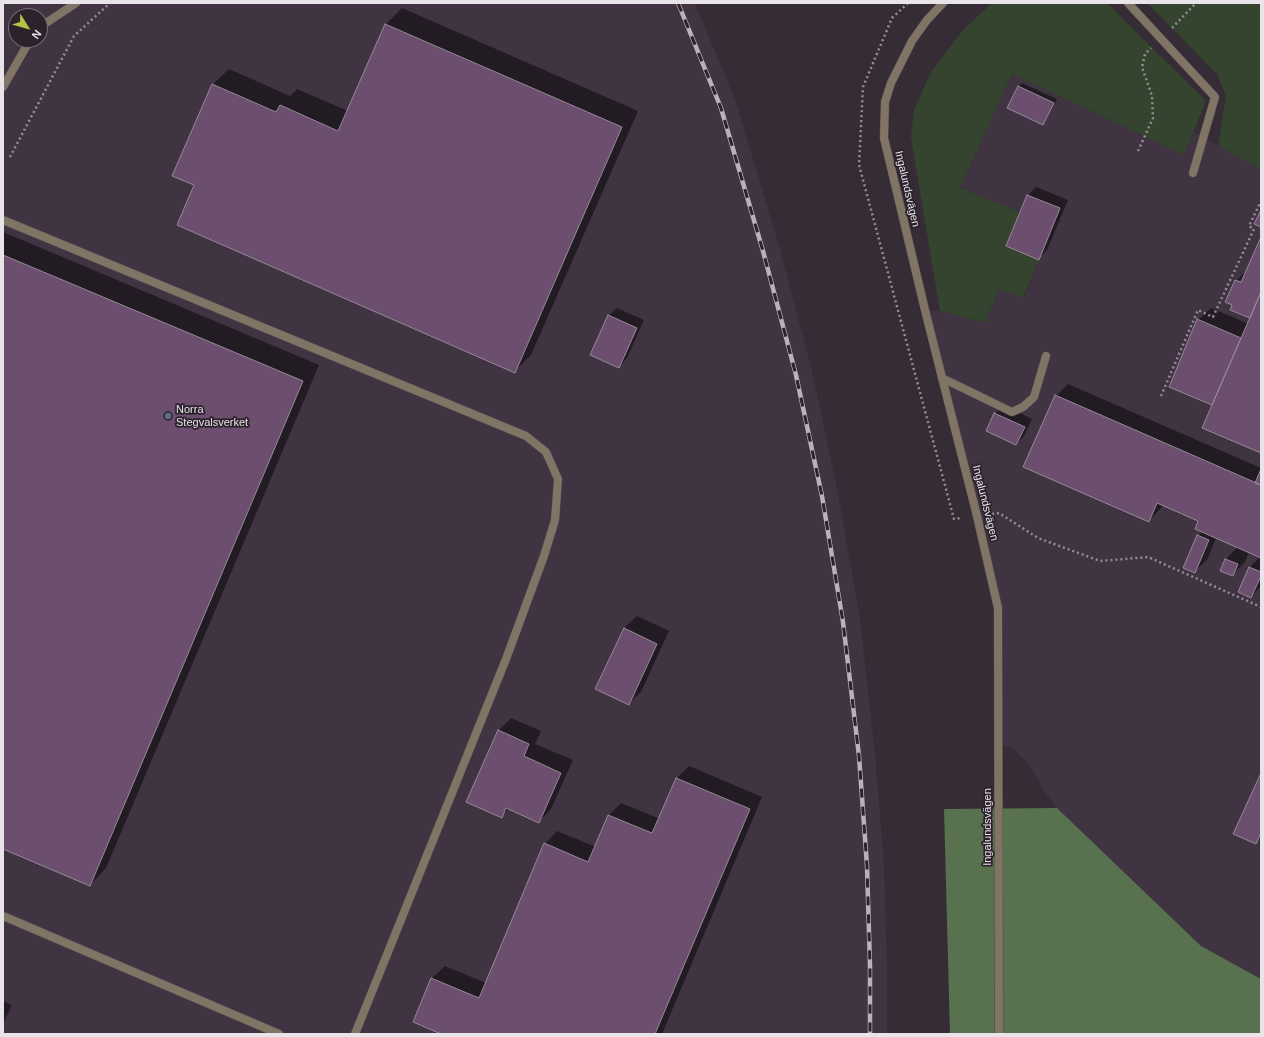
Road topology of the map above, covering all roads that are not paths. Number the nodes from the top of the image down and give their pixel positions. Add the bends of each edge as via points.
1 (76, 3) edge
2 (943, 3) edge
3 (1128, 3) edge
4 (48, 22) edge
5 (25, 48) edge
6 (3, 87) edge
7 (1193, 173) dead end
8 (3, 220) edge
9 (1046, 356) dead end
10 (942, 378) junction
11 (3, 916) edge
12 (279, 1034) edge
13 (355, 1034) edge
14 (999, 1034) edge

1 - 4 street
2 - 10 street, Ingalundsvägen via 912,41 890,84 885,102 884,138
3 - 7 street via 1216,97
5 - 6 street
8 - 13 street via 526,436 546,452 558,479 555,520 544,556 506,659
9 - 10 street via 1034,397 1023,407 1012,412
10 - 14 street, Ingalundsvägen via 998,608
11 - 12 street

